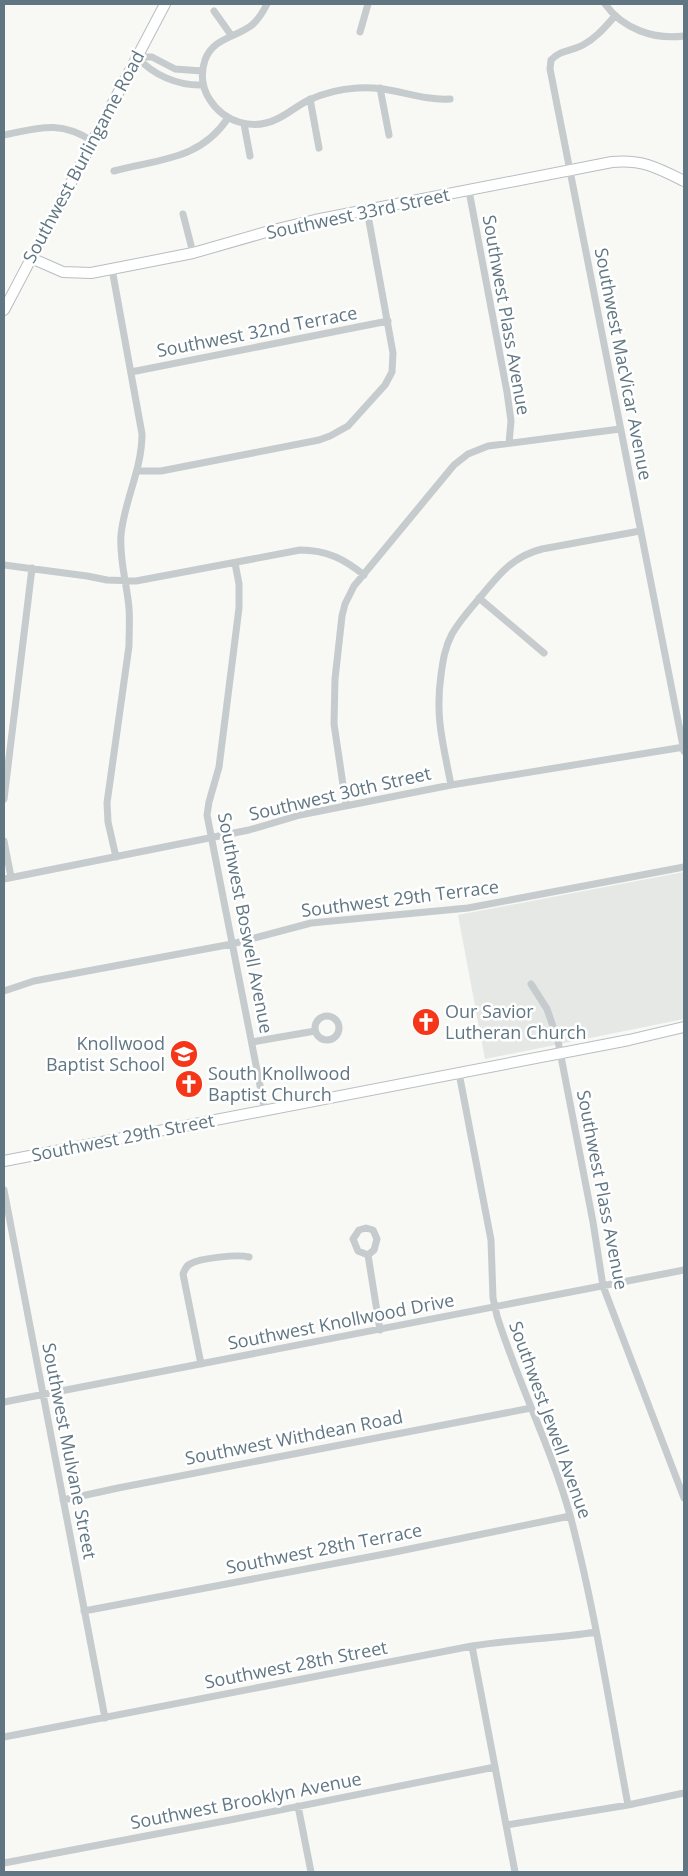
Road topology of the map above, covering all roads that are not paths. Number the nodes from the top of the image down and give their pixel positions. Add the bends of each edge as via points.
1 (165, 4) edge
2 (267, 4) edge
3 (368, 4) edge
4 (605, 4) edge
5 (214, 11) dead end
6 (615, 16) junction
7 (360, 32) dead end
8 (230, 35) junction
9 (684, 36) edge
10 (137, 57) junction
11 (202, 71) junction
12 (203, 85) junction
13 (380, 88) junction
14 (310, 100) junction
15 (450, 100) dead end
16 (228, 118) junction
17 (244, 124) junction
18 (4, 135) edge
19 (389, 135) dead end
20 (92, 141) junction
21 (319, 148) dead end
22 (250, 156) dead end
23 (570, 170) junction
24 (114, 171) dead end
25 (684, 182) edge
26 (469, 191) junction
27 (367, 210) junction
28 (183, 214) dead end
29 (193, 254) junction
30 (31, 258) junction
31 (112, 269) junction
32 (4, 310) edge
33 (388, 321) junction
34 (131, 372) junction
35 (620, 429) junction
36 (509, 443) junction
37 (137, 471) junction
38 (640, 531) junction
39 (235, 563) junction
40 (4, 565) edge
41 (32, 568) junction
42 (364, 575) junction
43 (125, 582) junction
44 (479, 598) junction
45 (544, 654) dead end
46 (684, 749) edge
47 (451, 785) junction
48 (4, 799) edge
49 (346, 805) junction
50 (211, 838) junction
51 (4, 841) edge
52 (116, 857) junction
53 (684, 866) edge
54 (7, 878) edge
55 (232, 944) junction
56 (531, 984) dead end
57 (4, 991) edge
58 (684, 1028) edge
59 (315, 1031) dead end
60 (252, 1042) junction
61 (560, 1054) junction
62 (459, 1073) junction
63 (265, 1111) junction
64 (4, 1161) edge
65 (4, 1190) edge
66 (368, 1255) dead end
67 (249, 1257) dead end
68 (684, 1270) edge
69 (603, 1286) junction
70 (494, 1308) junction
71 (380, 1330) junction
72 (201, 1364) junction
73 (43, 1394) junction
74 (4, 1402) edge
75 (531, 1408) junction
76 (684, 1498) edge
77 (63, 1500) junction
78 (570, 1516) junction
79 (84, 1611) junction
80 (596, 1632) junction
81 (472, 1646) junction
82 (105, 1718) junction
83 (4, 1737) edge
84 (495, 1767) junction
85 (684, 1793) edge
86 (628, 1805) junction
87 (298, 1806) junction
88 (506, 1825) junction
89 (4, 1863) edge
90 (311, 1872) edge
91 (515, 1872) edge

1 - 10 main road, Southwest Burlingame Road
2 - 8 street via 253,24
3 - 7 street
4 - 6 street
5 - 8 street
6 - 9 street via 647,33
6 - 23 street, Southwest MacVicar Avenue via 591,41 559,52 551,60 550,69
8 - 11 street via 210,50
10 - 11 street via 152,57 175,68
10 - 12 street via 146,68 173,81
10 - 20 main road, Southwest Burlingame Road
11 - 12 street
12 - 16 street via 212,103
13 - 14 street via 338,90
13 - 15 street via 430,100
13 - 19 street
14 - 17 street via 269,122
14 - 21 street
16 - 17 street
16 - 24 street via 212,137 186,154
17 - 22 street
18 - 20 street via 51,127 67,128
20 - 30 main road, Southwest Burlingame Road
23 - 25 main road, Southwest 33rd Street via 637,161
23 - 26 main road, Southwest 33rd Street
23 - 35 street, Southwest MacVicar Avenue
26 - 27 main road, Southwest 33rd Street
26 - 36 street, Southwest Plass Avenue via 507,392 511,421
27 - 29 main road, Southwest 33rd Street via 273,230
27 - 33 street
28 - 29 street
29 - 31 main road, Southwest 33rd Street
30 - 31 main road, Southwest 33rd Street via 70,273
30 - 32 main road, Southwest Burlingame Road
31 - 34 street
33 - 34 street, Southwest 32nd Terrace
33 - 37 street via 394,353 390,377 348,426 319,440 161,471
34 - 37 street via 142,434
35 - 36 street
35 - 38 street, Southwest MacVicar Avenue
36 - 42 street via 481,448 454,466
37 - 43 street via 124,514 121,537
38 - 44 street via 527,554 500,573
38 - 46 street, Southwest MacVicar Avenue
39 - 42 street via 310,550 334,555
39 - 43 street
39 - 50 street, Southwest Boswell Avenue via 239,608 219,767 208,809
40 - 41 street
41 - 43 street
41 - 48 street
42 - 49 street via 345,604 335,678 334,724
43 - 52 street via 129,646 107,804
44 - 45 street
44 - 47 street via 453,632 442,664 439,724
46 - 47 street, Southwest 30th Street
47 - 49 street, Southwest 30th Street
49 - 50 street, Southwest 30th Street
50 - 52 street, Southwest 30th Street
50 - 55 street, Southwest Boswell Avenue
51 - 54 street
52 - 54 street, Southwest 30th Street
53 - 55 street, Southwest 29th Terrace via 468,908 312,923
55 - 57 street, Southwest 29th Terrace via 34,982
55 - 60 street, Southwest Boswell Avenue
56 - 61 street, Southwest Plass Avenue via 550,1016
58 - 61 main road, Southwest 29th Street
59 - 60 street
60 - 63 street, Southwest Boswell Avenue
61 - 62 main road, Southwest 29th Street
61 - 69 street, Southwest Plass Avenue
62 - 63 main road, Southwest 29th Street
62 - 70 street, Southwest Jewell Avenue via 492,1240
63 - 64 main road, Southwest 29th Street
65 - 73 street, Southwest Mulvane Street
66 - 71 street
67 - 72 street via 239,1254 193,1262 185,1269 183,1274
68 - 69 street, Southwest Knollwood Drive
69 - 70 street, Southwest Knollwood Drive
69 - 76 street, Southwest Plass Avenue
70 - 71 street, Southwest Knollwood Drive
70 - 75 street, Southwest Jewell Avenue
71 - 72 street, Southwest Knollwood Drive
72 - 73 street, Southwest Knollwood Drive
73 - 74 street, Southwest Knollwood Drive
73 - 77 street, Southwest Mulvane Street
75 - 77 street, Southwest Withdean Road
75 - 78 street, Southwest Jewell Avenue
77 - 79 street, Southwest Mulvane Street
78 - 79 street, Southwest 28th Terrace
78 - 80 street, Southwest Jewell Avenue
79 - 82 street, Southwest Mulvane Street
80 - 81 street, Southwest 28th Street
80 - 86 street, Southwest Jewell Avenue
81 - 82 street, Southwest 28th Street
81 - 84 street
82 - 83 street, Southwest 28th Street
84 - 87 street, Southwest Brooklyn Avenue
84 - 88 street
85 - 86 street
86 - 88 street
87 - 89 street, Southwest Brooklyn Avenue
87 - 90 street
88 - 91 street

